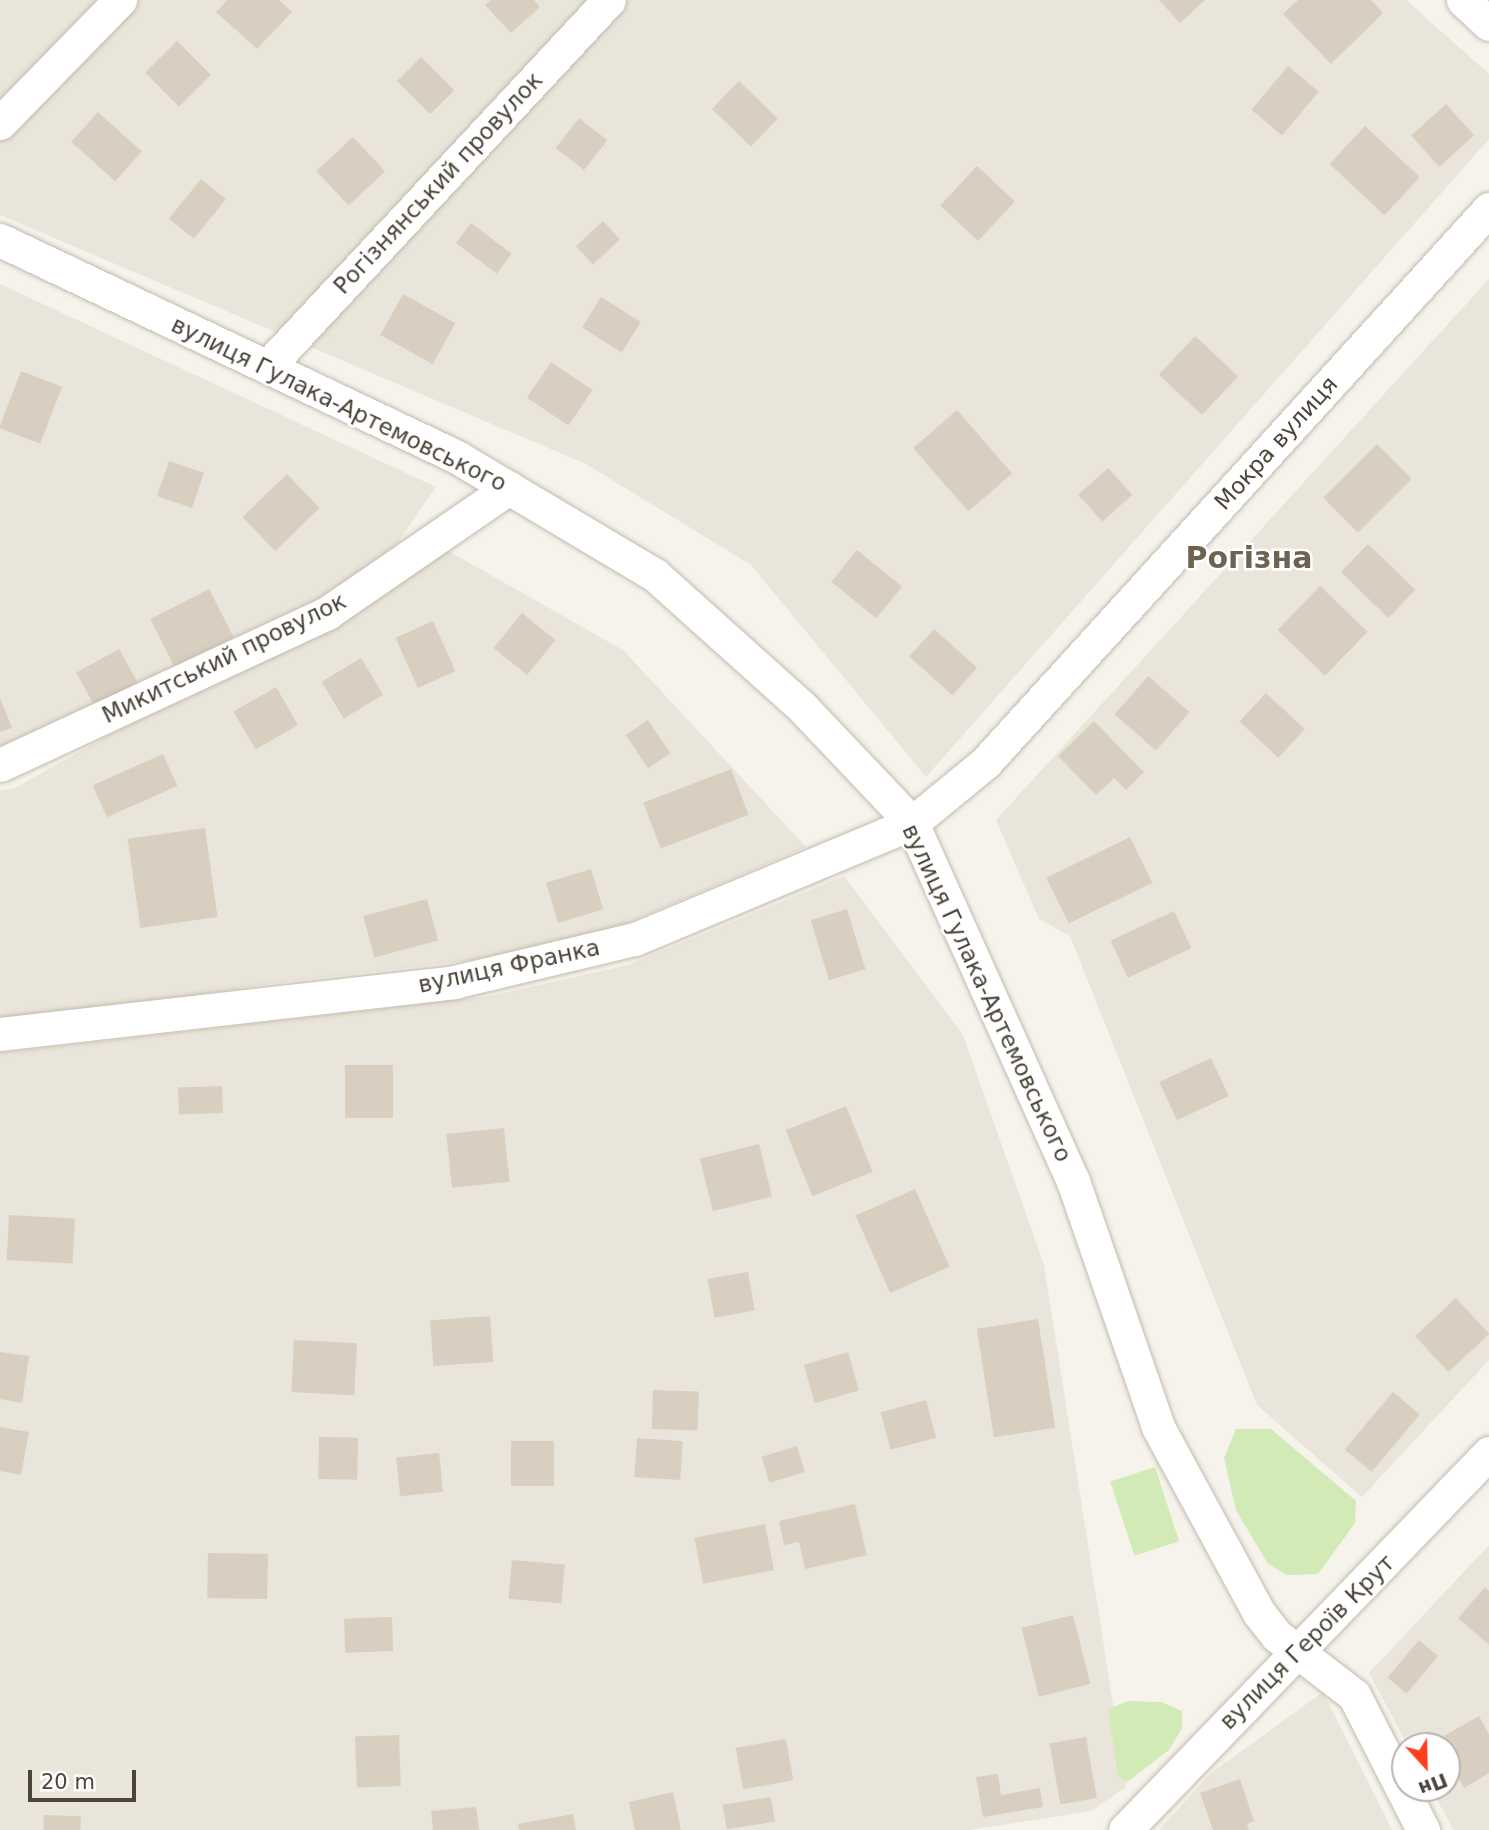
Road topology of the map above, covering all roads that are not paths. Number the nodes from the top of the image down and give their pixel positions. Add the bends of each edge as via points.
1 (120, 0) edge
2 (608, 0) edge
3 (1463, 0) edge
4 (1489, 23) edge
5 (0, 123) edge
6 (1489, 209) edge
7 (0, 240) edge
8 (268, 366) junction
9 (509, 488) junction
10 (0, 765) edge
11 (912, 823) junction
12 (0, 1034) edge
13 (1489, 1453) edge
14 (1298, 1651) junction
15 (1125, 1830) edge
16 (1423, 1830) edge

1 - 5 street
2 - 8 street, Рогізнянський провулок
3 - 4 street
6 - 11 street, Мокра вулиця via 985,763
7 - 8 street, вулиця Гулака-Артемовського
8 - 9 street, вулиця Гулака-Артемовського
9 - 10 street, Микитський провулок via 327,613
9 - 11 street, вулиця Гулака-Артемовського via 655,575 803,708
11 - 12 street, вулиця Франка via 635,939 454,982
11 - 14 street, вулиця Гулака-Артемовського via 1073,1181 1158,1427 1259,1612 1277,1636
13 - 14 street, вулиця Героїв Крут
14 - 15 street, вулиця Героїв Крут
14 - 16 street, вулиця Гулака-Артемовського via 1354,1695

